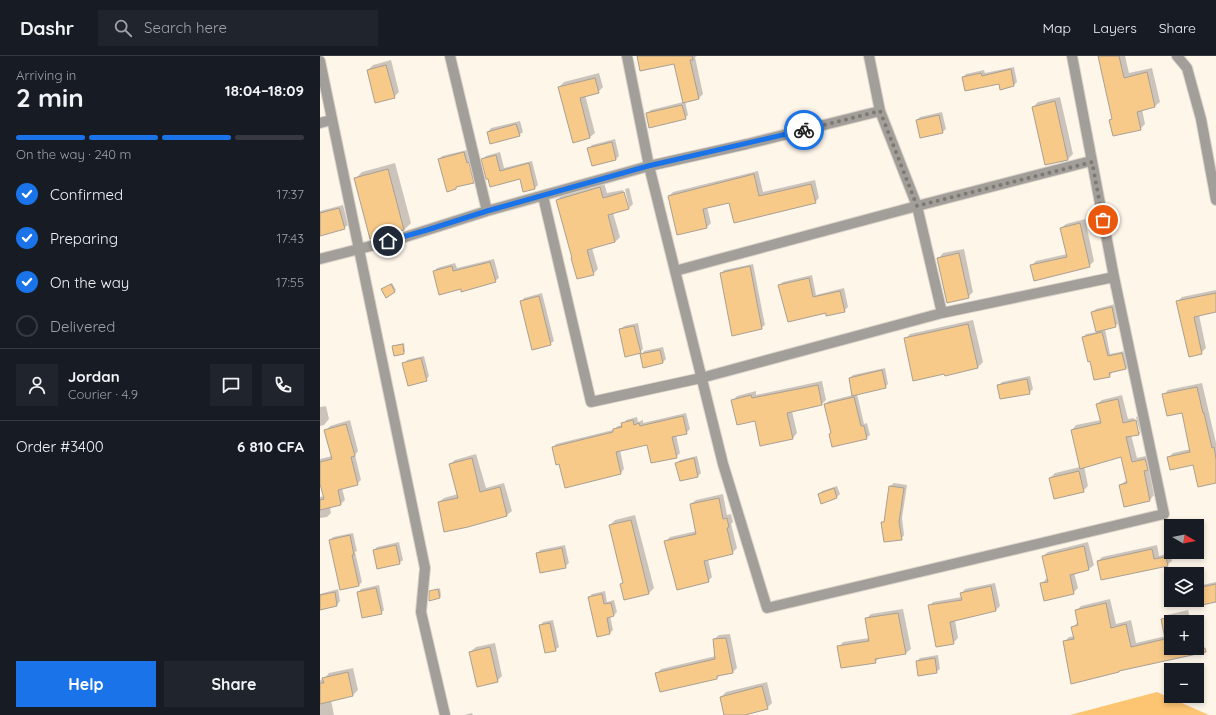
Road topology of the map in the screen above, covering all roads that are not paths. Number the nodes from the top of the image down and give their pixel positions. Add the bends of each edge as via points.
1 (450, 56) edge
2 (627, 56) edge
3 (869, 56) edge
4 (1072, 56) edge
5 (1177, 56) edge
6 (320, 61) edge
7 (880, 111) junction
8 (331, 120) junction
9 (320, 122) edge
10 (1092, 162) junction
11 (648, 166) junction
12 (543, 196) junction
13 (1216, 200) edge
14 (917, 206) junction
15 (487, 211) junction
16 (359, 249) junction
17 (320, 259) edge
18 (675, 271) junction
19 (1114, 278) junction
20 (942, 313) junction
21 (701, 378) junction
22 (444, 715) edge

1 - 15 street
2 - 11 street
3 - 7 street
4 - 10 street
5 - 13 street via 1188,68
6 - 8 street
7 - 11 street
7 - 14 street
8 - 9 street
8 - 16 street
10 - 14 street
10 - 19 street
11 - 12 street
11 - 18 street
12 - 15 street
12 - 21 street via 591,402
14 - 18 street
14 - 20 street
15 - 16 street
16 - 17 street
16 - 22 street via 425,568 421,612
18 - 21 street
19 - 20 street
19 - 21 street via 1164,514 767,608 723,464
20 - 21 street

